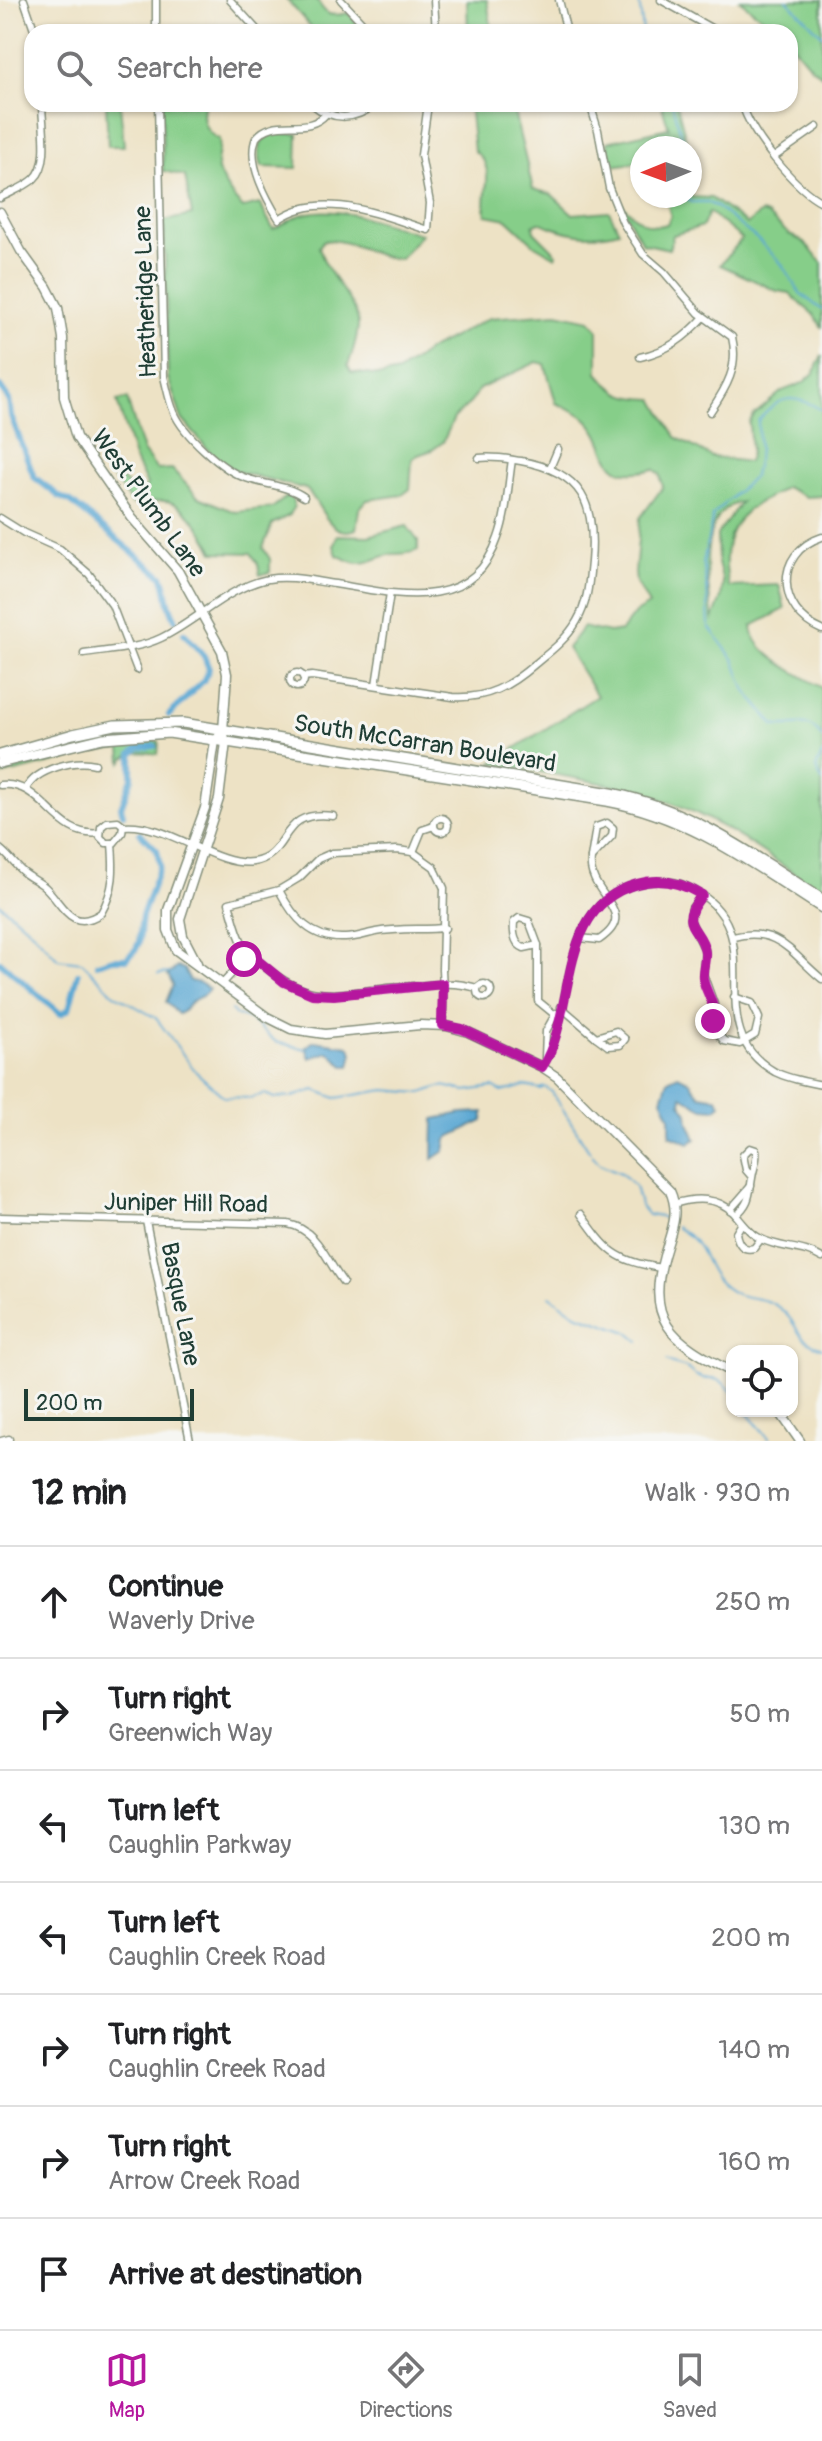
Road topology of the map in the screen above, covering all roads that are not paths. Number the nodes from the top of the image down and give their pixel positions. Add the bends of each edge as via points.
1 (24, 0) edge
2 (156, 0) edge
3 (230, 0) edge
4 (341, 0) edge
5 (434, 0) edge
6 (661, 0) edge
7 (559, 1) edge
8 (32, 24) edge
9 (156, 24) edge
10 (252, 24) edge
11 (364, 24) edge
12 (436, 24) edge
13 (565, 24) edge
14 (704, 24) edge
15 (42, 112) edge
16 (158, 112) edge
17 (323, 112) edge
18 (362, 112) edge
19 (427, 112) edge
20 (592, 112) edge
21 (745, 112) edge
22 (326, 114) junction
23 (817, 127) dead end
24 (774, 157) junction
25 (0, 198) edge
26 (822, 202) edge
27 (0, 212) edge
28 (704, 317) junction
29 (640, 357) dead end
30 (710, 412) dead end
31 (558, 449) dead end
32 (479, 458) dead end
33 (512, 460) junction
34 (550, 468) junction
35 (304, 497) dead end
36 (0, 518) edge
37 (822, 537) edge
38 (390, 593) junction
39 (202, 612) junction
40 (822, 630) edge
41 (128, 647) junction
42 (84, 654) dead end
43 (137, 670) dead end
44 (303, 677) dead end
45 (376, 685) junction
46 (223, 731) junction
47 (215, 741) junction
48 (226, 742) junction
49 (0, 755) edge
50 (0, 763) edge
51 (95, 764) dead end
52 (0, 785) edge
53 (26, 789) junction
54 (333, 816) dead end
55 (123, 826) junction
56 (434, 826) dead end
57 (100, 833) junction
58 (112, 843) junction
59 (192, 845) junction
60 (0, 849) edge
61 (204, 849) junction
62 (413, 852) junction
63 (591, 858) junction
64 (279, 890) junction
65 (702, 895) junction
66 (822, 899) edge
67 (607, 900) junction
68 (822, 908) edge
69 (445, 928) junction
70 (733, 937) junction
71 (580, 938) junction
72 (538, 945) junction
73 (250, 954) junction
74 (198, 964) junction
75 (822, 979) edge
76 (223, 983) junction
77 (443, 984) junction
78 (477, 988) dead end
79 (734, 997) junction
80 (561, 1007) junction
81 (557, 1016) junction
82 (442, 1025) junction
83 (546, 1031) junction
84 (558, 1032) junction
85 (596, 1037) dead end
86 (745, 1043) junction
87 (542, 1067) junction
88 (822, 1085) edge
89 (752, 1177) dead end
90 (674, 1204) junction
91 (733, 1212) junction
92 (581, 1214) dead end
93 (0, 1217) edge
94 (146, 1221) junction
95 (742, 1223) junction
96 (761, 1239) junction
97 (822, 1258) edge
98 (661, 1268) junction
99 (343, 1282) dead end
100 (726, 1369) edge
101 (783, 1417) edge
102 (190, 1441) edge
103 (800, 1441) edge

1 - 8 street
2 - 9 street
3 - 10 street
4 - 11 street
5 - 12 street
6 - 14 street
7 - 13 street
15 - 25 street via 40,173
16 - 35 street, Heatheridge Lane via 164,377 174,413 228,470
17 - 22 street
18 - 22 street
19 - 22 street via 421,155 430,203 428,230 335,206 310,206 279,219 265,194 253,144 270,126 310,125
20 - 28 street via 618,213 643,254
21 - 24 street
23 - 24 street
24 - 26 street via 797,186
27 - 39 street, West Plumb Lane via 58,308 64,397 76,437 123,506 178,571
28 - 29 street via 671,346
28 - 30 street via 732,337 735,354 732,373
31 - 34 street
32 - 33 street
33 - 34 street
33 - 38 street via 501,530 480,569 444,592
34 - 45 street via 577,488 592,525 588,592 569,633 518,679 487,694 453,697
36 - 41 street via 60,549 89,574 112,605
37 - 40 street via 796,554 787,586 798,615
38 - 39 street via 278,578 246,587
38 - 45 street
39 - 41 street via 166,636
39 - 46 street, West Plumb Lane via 225,662
41 - 42 street
41 - 43 street
44 - 45 street
46 - 47 street
46 - 48 street
46 - 49 main road, South McCarran Boulevard via 183,723 135,723
46 - 66 main road, South McCarran Boulevard via 646,801 718,832
47 - 48 main road, South McCarran Boulevard
47 - 50 main road, South McCarran Boulevard via 169,733 126,735
47 - 59 street via 205,808
48 - 61 street via 218,809
48 - 68 main road, South McCarran Boulevard via 638,807 702,832
51 - 53 street via 43,772
52 - 53 street
53 - 57 street via 70,828
54 - 61 street via 300,820 276,850 257,862
55 - 57 street via 107,822
55 - 58 street
55 - 59 street via 145,827
56 - 62 street via 422,830
57 - 58 street via 103,842
58 - 60 street via 111,889 100,914 85,919 68,916 45,887
59 - 61 street
59 - 74 street via 167,923 176,950
61 - 74 street via 180,919
62 - 64 street via 332,853
62 - 69 street via 442,880
63 - 63 street via 596,827 607,823 612,836
63 - 67 street via 592,880
64 - 69 street via 302,924 328,937
64 - 73 street via 229,903
65 - 67 street via 673,882 649,881
65 - 70 street via 720,911
65 - 86 street via 690,920 705,950 704,981 714,1004 713,1028 724,1041
67 - 71 street
67 - 71 street via 616,915 613,928 599,940
69 - 77 street
70 - 75 street via 777,939
70 - 79 street
71 - 80 street
72 - 72 street via 520,947 514,922 529,921
72 - 81 street via 538,1001
73 - 76 street
73 - 77 street via 284,982 312,994
74 - 76 street
76 - 82 street via 273,1021 304,1033
77 - 78 street
77 - 82 street
79 - 86 street
79 - 86 street via 752,1003 759,1018 758,1030
80 - 81 street
80 - 85 street
81 - 83 street
81 - 84 street
82 - 87 street via 462,1029
83 - 84 street
83 - 87 street
84 - 87 street
86 - 88 street via 775,1072
87 - 90 street via 659,1179
89 - 91 street via 748,1202
90 - 91 street via 704,1199
90 - 98 street via 675,1220
91 - 95 street
92 - 98 street via 615,1255
93 - 94 street, Juniper Hill Road
94 - 99 street, Juniper Hill Road via 298,1226 316,1241
94 - 102 street, Basque Lane
95 - 96 street
95 - 96 street via 736,1233 742,1246 754,1248
96 - 97 street
98 - 100 street via 660,1309 671,1332 686,1347
101 - 103 street

